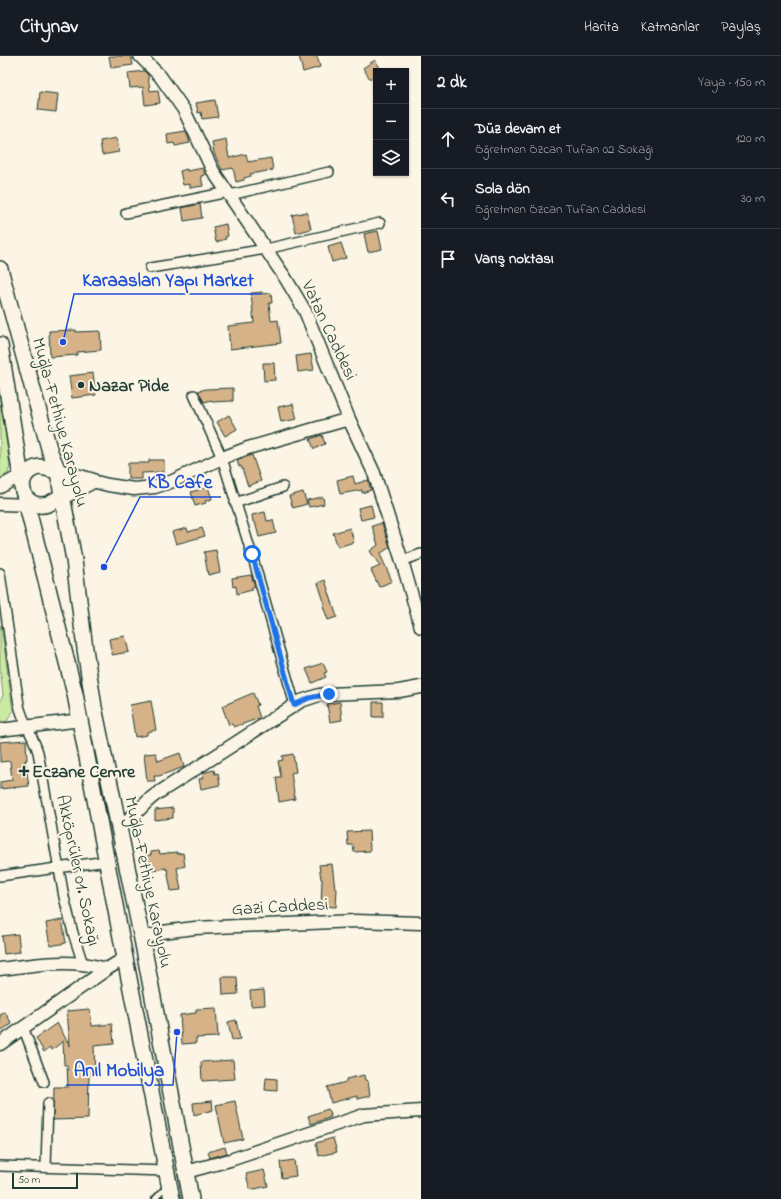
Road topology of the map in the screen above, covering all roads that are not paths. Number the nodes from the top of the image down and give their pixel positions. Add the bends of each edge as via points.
1 (140, 56) edge
2 (329, 172) dead end
3 (229, 194) junction
4 (126, 213) dead end
5 (380, 222) dead end
6 (266, 249) junction
7 (150, 268) dead end
8 (0, 270) edge
9 (0, 345) edge
10 (194, 396) dead end
11 (349, 419) junction
12 (222, 458) junction
13 (92, 481) junction
14 (57, 484) junction
15 (0, 487) edge
16 (283, 487) dead end
17 (27, 489) junction
18 (236, 503) junction
19 (0, 504) edge
20 (421, 554) edge
21 (402, 561) junction
22 (0, 573) edge
23 (421, 627) edge
24 (421, 686) edge
25 (294, 705) junction
26 (81, 720) junction
27 (27, 727) junction
28 (0, 730) edge
29 (118, 825) junction
30 (107, 861) junction
31 (59, 867) junction
32 (0, 876) edge
33 (421, 923) edge
34 (142, 939) junction
35 (125, 958) junction
36 (83, 964) junction
37 (0, 969) edge
38 (107, 969) junction
39 (23, 1027) junction
40 (0, 1044) edge
41 (44, 1082) dead end
42 (48, 1103) dead end
43 (421, 1111) edge
44 (0, 1166) edge
45 (46, 1167) junction
46 (186, 1172) junction
47 (168, 1177) junction
48 (155, 1199) edge
49 (172, 1199) edge
50 (191, 1199) edge

1 - 3 street, Vatan Caddesi via 160,76 184,110 205,156
2 - 3 street
3 - 4 street
3 - 6 street, Vatan Caddesi
5 - 6 street
6 - 7 street
6 - 11 street, Vatan Caddesi via 305,311
8 - 14 highway, Muğla-Fethiye Karayolu
9 - 17 highway, Muğla-Fethiye Karayolu
10 - 12 street
11 - 12 street via 260,444
11 - 21 street, Vatan Caddesi via 374,473
12 - 13 street via 174,481 155,487 122,488
12 - 18 street
13 - 14 highway
13 - 14 highway
14 - 17 highway via 45,505
14 - 17 highway via 39,467
14 - 29 highway, Muğla-Fethiye Karayolu via 74,560 90,681
15 - 17 street
16 - 18 street
17 - 19 street
17 - 26 highway, Muğla-Fethiye Karayolu
18 - 25 street
20 - 21 street
21 - 23 street, Vatan Caddesi
22 - 27 street, Akköprüler 01. Sokağı via 19,705
24 - 25 street via 379,693 342,692 319,695 301,700
25 - 29 street via 155,794 134,816
26 - 27 street
26 - 30 highway, Muğla-Fethiye Karayolu
27 - 28 street
27 - 31 street, Akköprüler 01. Sokağı via 38,752
29 - 34 highway, Muğla-Fethiye Karayolu
30 - 31 street
30 - 35 highway, Muğla-Fethiye Karayolu
31 - 32 street
31 - 36 street, Akköprüler 01. Sokağı via 69,917
33 - 34 street, Gazi Caddesi via 356,921 202,927 176,929
34 - 46 highway, Muğla-Fethiye Karayolu
35 - 38 street
35 - 47 highway, Muğla-Fethiye Karayolu
36 - 37 street via 48,964
36 - 38 street
38 - 39 street
39 - 40 street
39 - 41 street
42 - 45 street
43 - 46 street via 364,1115
44 - 45 street
45 - 47 street
46 - 50 highway, Muğla-Fethiye Karayolu
47 - 48 lane
47 - 49 highway, Muğla-Fethiye Karayolu

